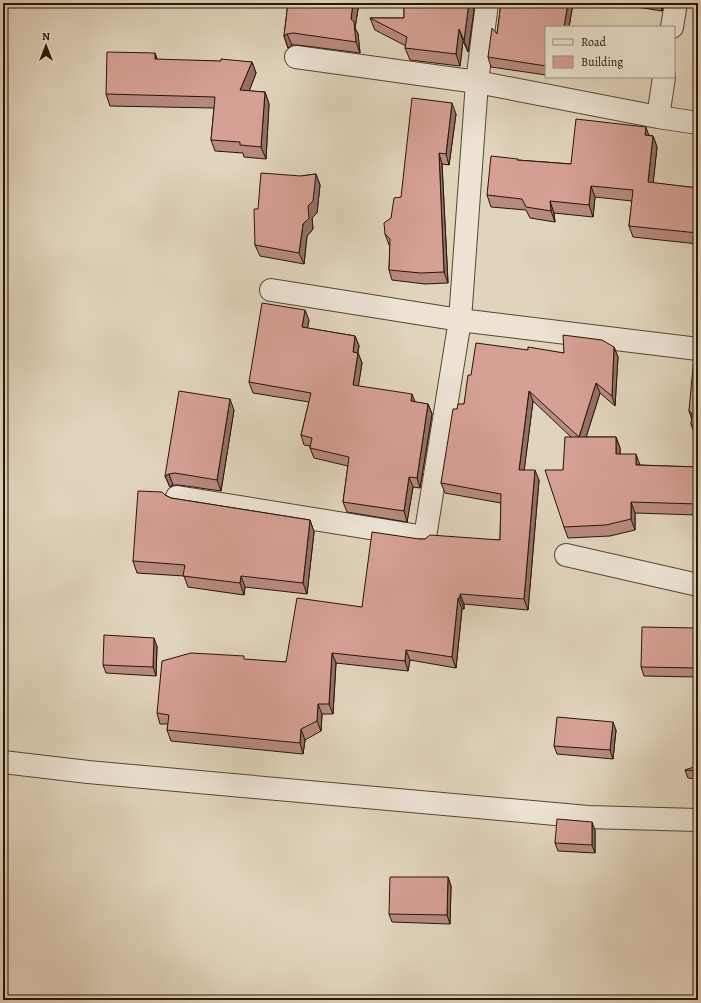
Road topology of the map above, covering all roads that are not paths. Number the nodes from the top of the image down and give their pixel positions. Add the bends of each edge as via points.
1 (487, 3) edge
2 (676, 3) edge
3 (672, 26) edge
4 (296, 57) dead end
5 (664, 78) edge
6 (477, 82) junction
7 (658, 117) junction
8 (698, 123) edge
9 (271, 290) dead end
10 (460, 320) junction
11 (698, 349) edge
12 (176, 497) edge
13 (566, 555) dead end
14 (698, 585) edge
15 (3, 762) edge
16 (698, 820) edge

1 - 6 street
2 - 3 street
4 - 6 street
5 - 7 street
6 - 7 street
6 - 10 street
7 - 8 street
9 - 10 street
10 - 11 street
10 - 12 street via 425,537
13 - 14 street
15 - 16 street via 588,817

